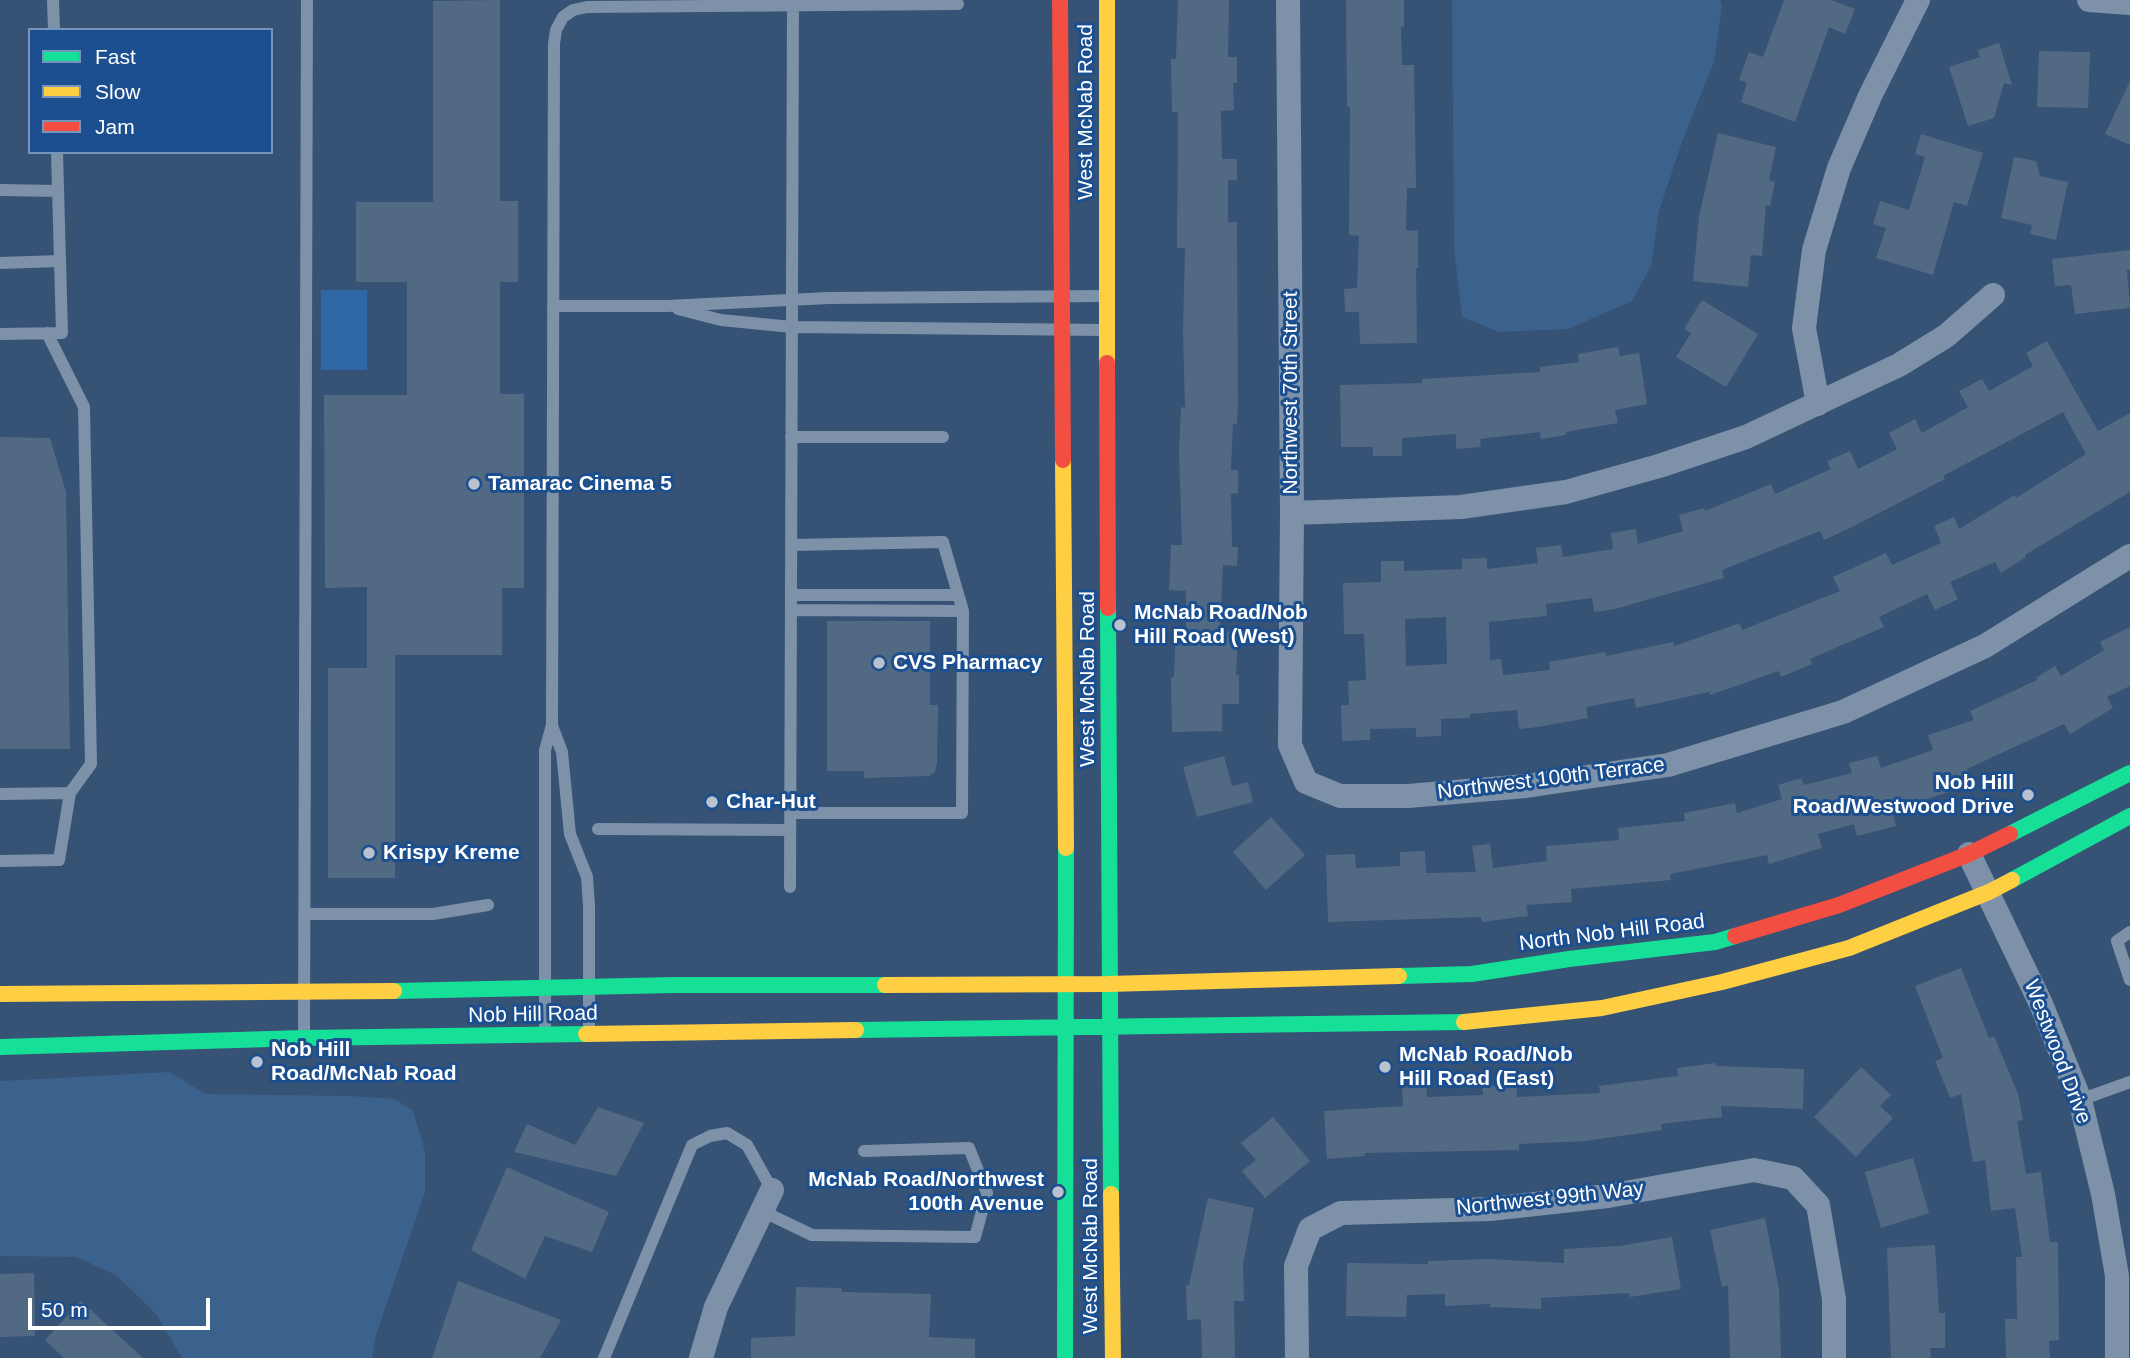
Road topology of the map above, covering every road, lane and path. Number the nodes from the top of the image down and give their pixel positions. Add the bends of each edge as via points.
1 (53, 0) edge
2 (307, 0) edge
3 (1060, 0) edge
4 (1107, 0) edge
5 (1288, 0) edge
6 (1919, 0) edge
7 (2089, 0) edge
8 (2130, 3) edge
9 (793, 4) junction
10 (958, 4) dead end
11 (54, 28) edge
12 (57, 154) edge
13 (0, 190) edge
14 (58, 191) junction
15 (60, 261) junction
16 (0, 263) edge
17 (1993, 295) dead end
18 (1061, 296) junction
19 (1106, 296) junction
20 (792, 299) junction
21 (553, 306) junction
22 (667, 306) junction
23 (792, 327) junction
24 (1061, 330) junction
25 (1107, 330) junction
26 (47, 333) junction
27 (0, 334) edge
28 (1818, 404) junction
29 (791, 437) junction
30 (943, 437) dead end
31 (1292, 513) junction
32 (791, 545) junction
33 (2130, 556) edge
34 (791, 595) junction
35 (958, 595) junction
36 (791, 610) junction
37 (963, 611) junction
38 (552, 725) junction
39 (2130, 773) edge
40 (1306, 782) joint
41 (70, 793) junction
42 (0, 794) edge
43 (790, 813) junction
44 (2130, 816) edge
45 (598, 829) dead end
46 (790, 830) junction
47 (1969, 854) junction
48 (0, 861) edge
49 (790, 887) dead end
50 (1989, 892) junction
51 (488, 905) dead end
52 (305, 914) junction
53 (2130, 932) edge
54 (2130, 980) edge
55 (1066, 984) junction
56 (1108, 984) junction
57 (590, 986) junction
58 (545, 989) junction
59 (305, 993) junction
60 (0, 994) edge
61 (1109, 1027) junction
62 (1067, 1029) junction
63 (589, 1034) junction
64 (545, 1036) junction
65 (304, 1038) junction
66 (0, 1047) edge
67 (2130, 1082) edge
68 (2080, 1100) junction
69 (864, 1151) dead end
70 (767, 1200) junction
71 (2122, 1262) edge
72 (604, 1358) edge
73 (701, 1358) edge
74 (1065, 1358) edge
75 (1113, 1358) edge
76 (1297, 1358) edge
77 (1834, 1358) edge
78 (2117, 1358) edge

1 - 11 lane
2 - 52 lane
3 - 18 main road, West McNab Road
4 - 19 main road, West McNab Road
5 - 31 street, Northwest 70th Street
6 - 28 street via 1839,168 1814,250 1804,328
7 - 8 street
9 - 10 lane
9 - 20 lane
9 - 21 lane via 587,7 563,17 554,44
12 - 14 lane
13 - 14 lane
14 - 15 lane
15 - 16 lane
15 - 26 lane via 62,333
17 - 28 street via 1946,336 1899,365
18 - 19 lane
18 - 20 lane
18 - 24 main road, West McNab Road
19 - 25 main road, West McNab Road
20 - 22 lane
20 - 23 lane
21 - 22 lane
21 - 38 lane
22 - 23 lane via 721,320
23 - 24 lane
23 - 29 lane
24 - 25 lane
24 - 55 main road, West McNab Road
25 - 56 main road, West McNab Road
26 - 27 lane
26 - 41 lane via 84,407 91,764
28 - 31 street via 1746,437 1566,492 1461,508
29 - 30 lane
29 - 32 lane
31 - 40 street, Northwest 70th Street via 1290,745
32 - 34 lane
32 - 35 lane via 943,542
33 - 40 street, Northwest 100th Terrace via 1984,646 1843,712 1668,765 1527,786 1408,796 1340,796
34 - 35 lane
34 - 36 lane
35 - 37 lane
36 - 37 lane
36 - 43 lane
37 - 43 lane via 962,813
38 - 57 lane via 562,752 570,834 587,877
38 - 58 lane via 545,750
39 - 47 main road, North Nob Hill Road
41 - 42 lane
41 - 48 lane via 59,860
43 - 46 lane
44 - 50 main road
45 - 46 lane
46 - 49 lane
47 - 50 street, Westwood Drive
47 - 56 main road, North Nob Hill Road via 1839,905 1715,942 1472,974
50 - 61 main road via 1849,948 1602,1008 1472,1022
50 - 68 street, Westwood Drive
51 - 52 lane via 433,914
52 - 59 lane
53 - 54 lane via 2117,941
55 - 56 main road, North Nob Hill Road
55 - 57 main road, Nob Hill Road
55 - 62 main road, West McNab Road
56 - 61 main road, West McNab Road
57 - 58 main road, Nob Hill Road
57 - 63 lane
58 - 59 main road, Nob Hill Road
58 - 64 lane
59 - 60 main road, Nob Hill Road
59 - 65 lane
61 - 62 main road, Nob Hill Road
61 - 75 main road, West McNab Road
62 - 63 main road, Nob Hill Road
62 - 74 main road, West McNab Road
63 - 64 main road, Nob Hill Road
64 - 65 main road, Nob Hill Road
65 - 66 main road, Nob Hill Road
67 - 68 lane
68 - 71 street, Westwood Drive
69 - 70 lane via 969,1148 987,1193 975,1237 812,1235
70 - 72 lane via 747,1145 727,1133 692,1145
70 - 73 street via 716,1307
71 - 78 street, Westwood Drive via 2117,1276
76 - 77 street, Northwest 99th Way via 1296,1266 1310,1229 1341,1213 1490,1209 1608,1196 1754,1170 1793,1178 1818,1205 1834,1299

